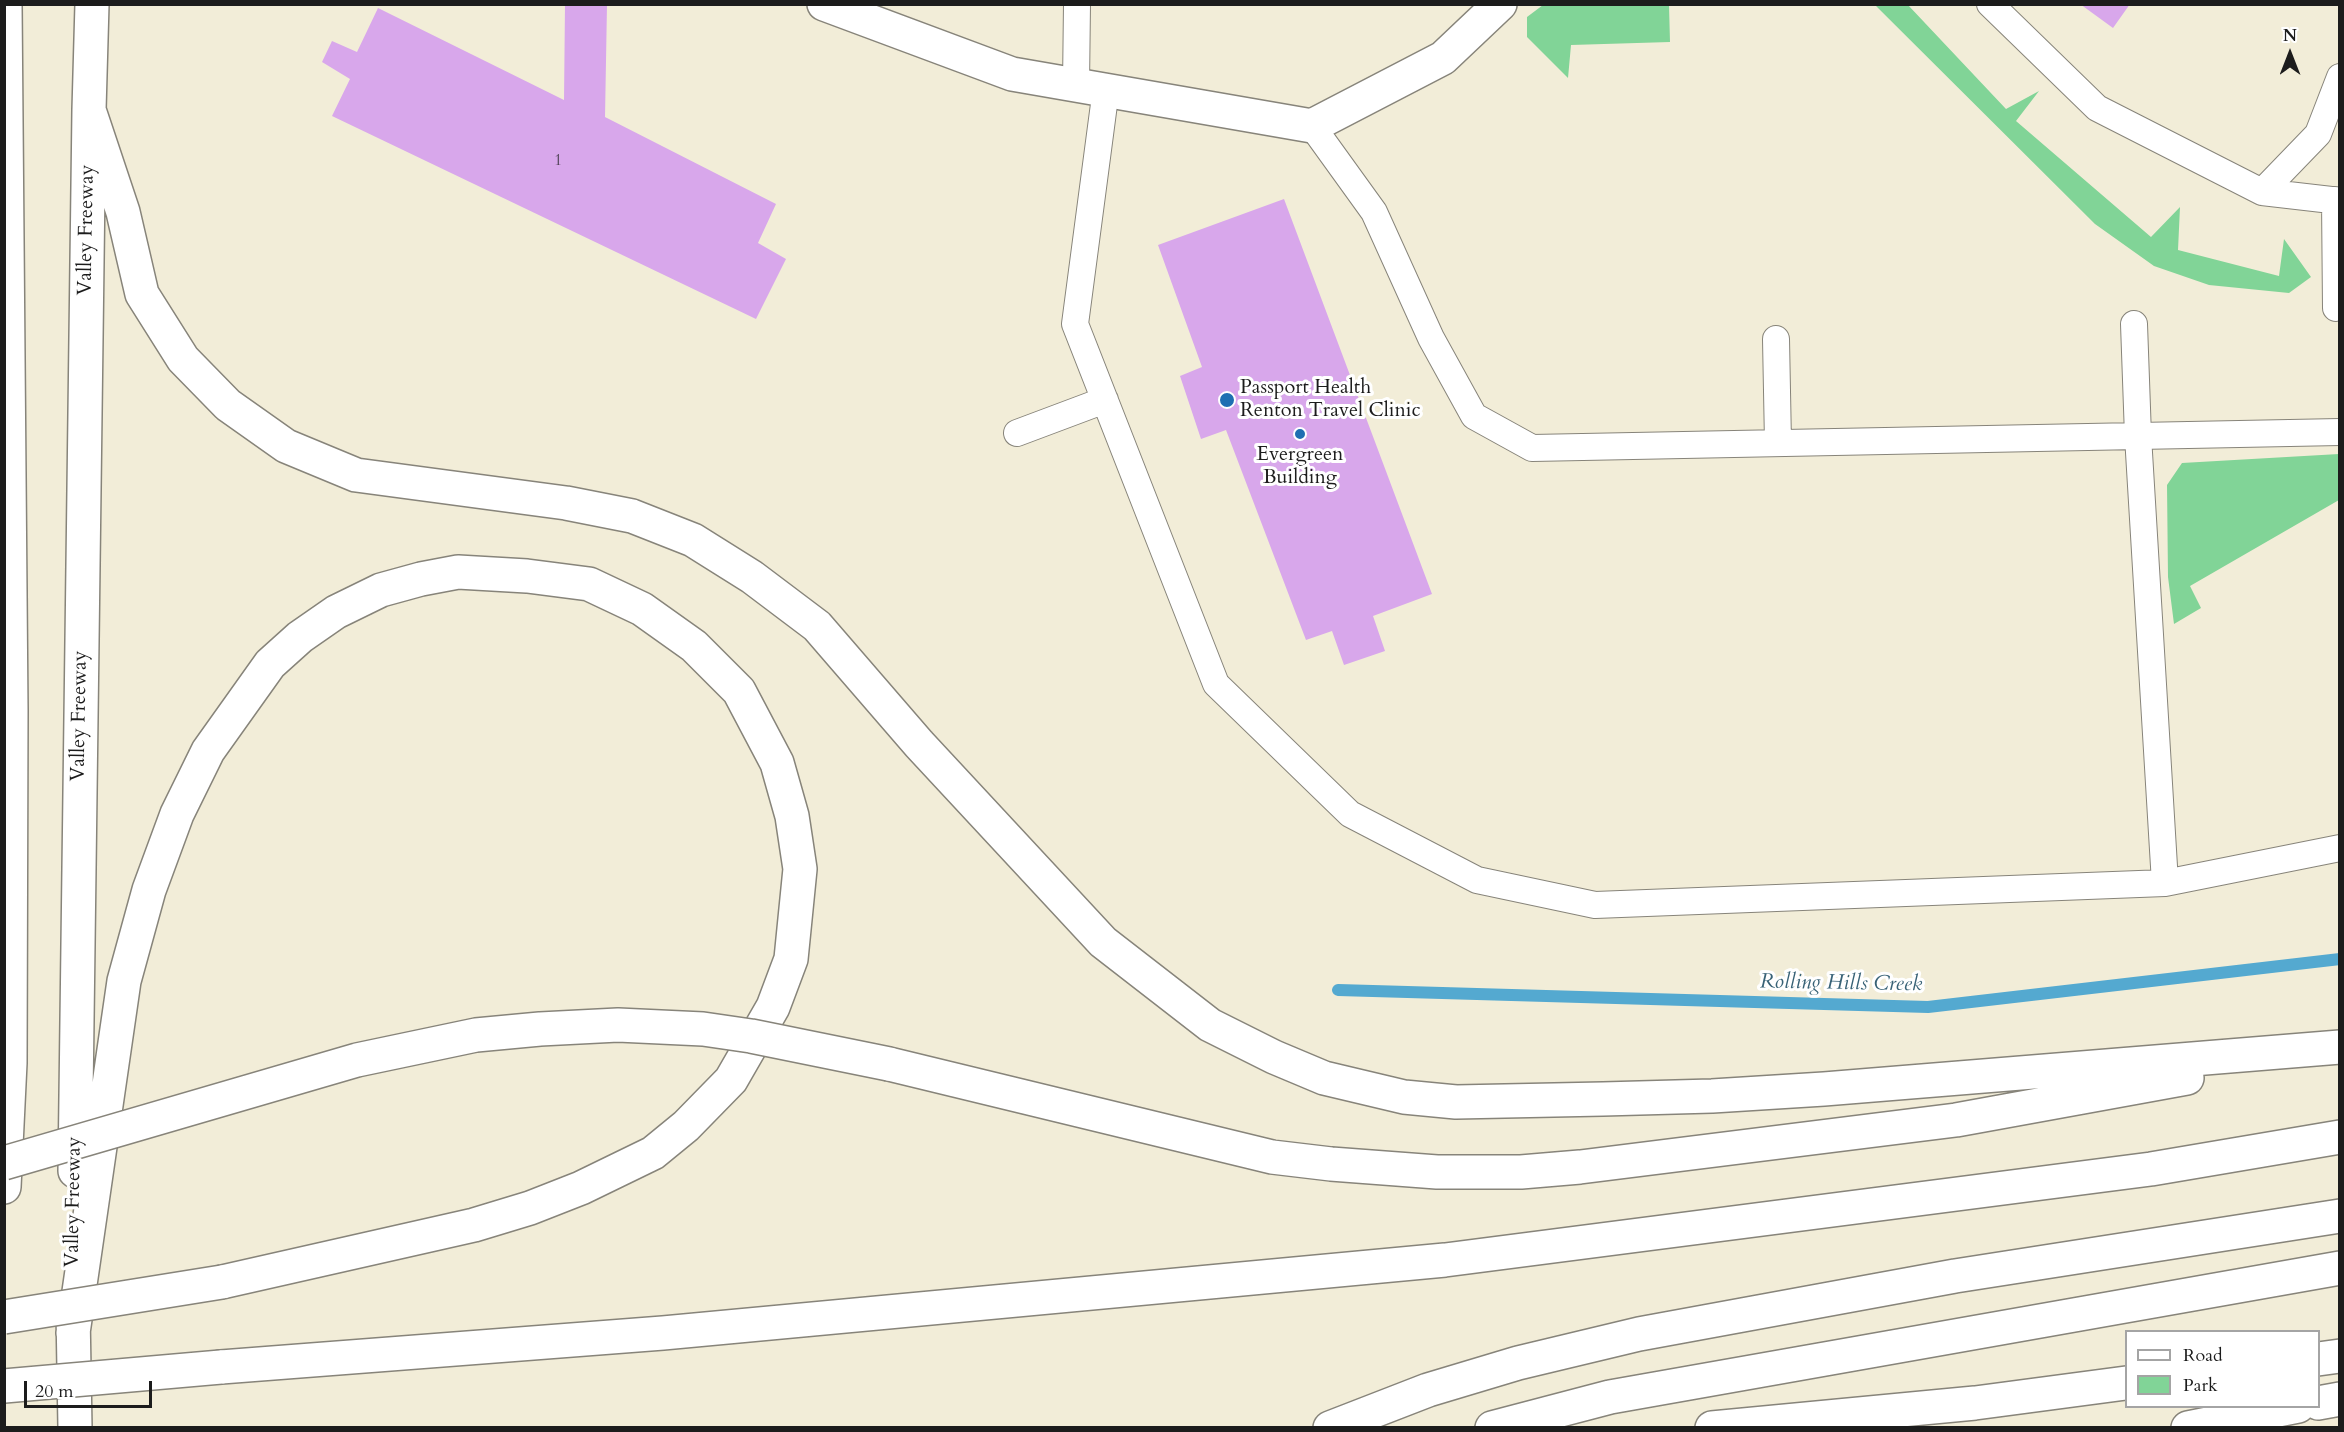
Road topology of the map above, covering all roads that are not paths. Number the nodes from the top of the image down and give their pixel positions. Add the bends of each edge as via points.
1 (5, 4) edge
2 (92, 4) edge
3 (824, 4) edge
4 (1077, 4) edge
5 (1500, 4) edge
6 (1990, 4) edge
7 (5, 11) edge
8 (2340, 77) edge
9 (1091, 87) junction
10 (88, 110) junction
11 (1312, 126) junction
12 (2262, 192) junction
13 (2338, 200) edge
14 (2336, 308) dead end
15 (2134, 324) dead end
16 (1776, 339) dead end
17 (1105, 400) junction
18 (2340, 432) edge
19 (1017, 433) dead end
20 (2138, 436) junction
21 (1778, 443) junction
22 (2340, 848) edge
23 (2165, 883) junction
24 (2340, 1048) edge
25 (2340, 1137) edge
26 (4, 1162) edge
27 (4, 1187) edge
28 (2340, 1216) edge
29 (2340, 1268) edge
30 (4, 1317) edge
31 (73, 1333) junction
32 (2340, 1356) edge
33 (2320, 1359) edge
34 (2125, 1383) edge
35 (4, 1386) edge
36 (2340, 1398) edge
37 (2320, 1402) edge
38 (2293, 1408) edge
39 (75, 1428) edge
40 (1330, 1428) edge
41 (1492, 1428) edge
42 (1712, 1428) edge
43 (2188, 1428) edge

1 - 7 main road
2 - 10 main road, Valley Freeway
3 - 9 main road via 1012,74
4 - 9 lane
5 - 11 main road via 1443,58
6 - 12 lane via 2097,108
7 - 27 main road via 11,710 10,1063
8 - 12 lane via 2318,134
9 - 11 main road
9 - 17 lane via 1075,324
10 - 24 main road via 123,212 142,294 183,359 228,405 286,446 356,475 566,503 632,516 693,540 752,577 817,626 919,744 1103,942 1210,1025 1324,1078 1404,1096 1456,1102 1614,1099 1860,1086
10 - 31 main road, Valley Freeway
11 - 21 lane via 1374,212 1431,338 1474,416 1532,448
12 - 13 lane
13 - 14 lane
15 - 20 lane
16 - 21 lane
17 - 19 lane
17 - 23 lane via 1216,684 1350,814 1477,880 1595,905
18 - 20 lane
20 - 21 lane
20 - 23 lane
22 - 23 lane
24 - 26 main road, bridge via 1956,1120 1580,1167 1437,1172 1272,1157 889,1064 703,1029 618,1025 476,1035 357,1060
25 - 35 main road, bridge via 2151,1169 1445,1260 651,1334
28 - 40 main road via 1955,1276 1639,1334 1518,1363 1428,1390
29 - 41 main road via 1622,1395
30 - 31 main road, bridge via 222,1282 474,1225 581,1188 653,1153 686,1126 731,1080 773,1007 791,959 800,869 792,816 777,763 739,691 694,646 642,609 589,584 458,572 381,590 300,637 270,664 208,751 177,814 149,890 124,981
31 - 39 main road, Valley Freeway
32 - 33 main road
34 - 42 main road via 1975,1403
36 - 37 main road
38 - 43 main road

